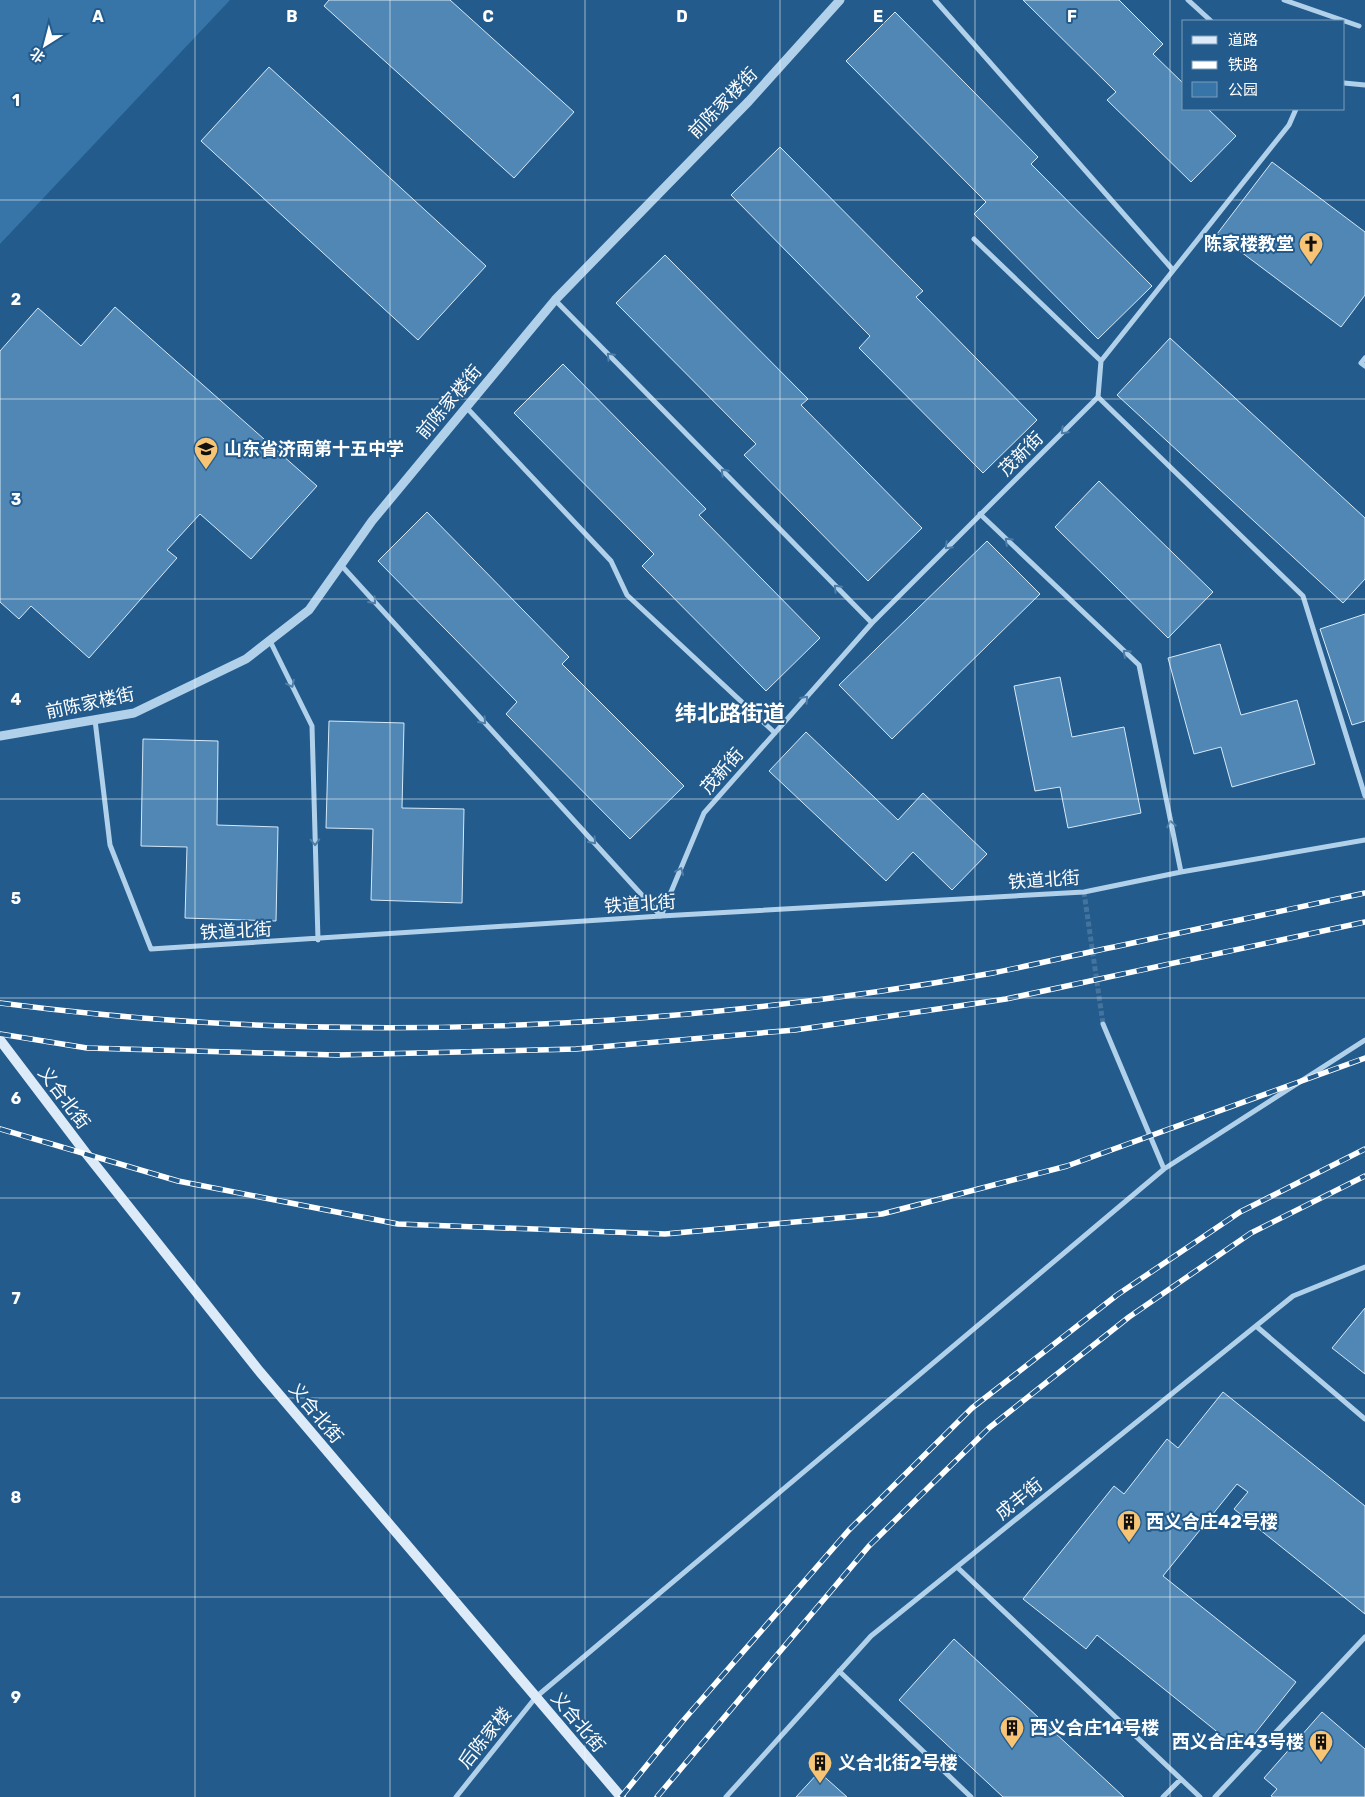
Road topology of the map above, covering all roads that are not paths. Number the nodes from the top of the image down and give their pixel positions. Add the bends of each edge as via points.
1 (840, 0) edge
2 (935, 0) edge
3 (1188, 0) edge
4 (1284, 0) edge
5 (1210, 20) edge
6 (1342, 20) edge
7 (1345, 21) edge
8 (1359, 26) dead end
9 (1345, 83) edge
10 (1365, 85) edge
11 (1296, 110) edge
12 (974, 239) dead end
13 (1173, 270) junction
14 (555, 300) junction
15 (1365, 358) edge
16 (1101, 361) junction
17 (1365, 366) edge
18 (1098, 397) junction
19 (466, 407) junction
20 (980, 514) junction
21 (340, 565) junction
22 (872, 623) junction
23 (270, 640) junction
24 (95, 720) junction
25 (775, 733) junction
26 (0, 736) edge
27 (1365, 796) edge
28 (1365, 840) edge
29 (1181, 872) junction
30 (661, 916) junction
31 (318, 940) junction
32 (1103, 1024) tunnel mouth
33 (0, 1040) edge
34 (1365, 1040) edge
35 (1164, 1169) junction
36 (1365, 1267) edge
37 (1256, 1326) junction
38 (1365, 1420) edge
39 (957, 1567) junction
40 (1365, 1637) edge
41 (839, 1671) junction
42 (536, 1697) junction
43 (1181, 1779) junction
44 (456, 1797) edge
45 (621, 1797) edge
46 (726, 1797) edge
47 (971, 1797) edge
48 (1163, 1797) edge
49 (1200, 1797) edge
50 (1215, 1797) edge

1 - 14 street, 前陈家楼街 via 749,101
2 - 13 street
3 - 5 street
4 - 6 street
7 - 8 street
9 - 10 street
11 - 13 street via 1289,125
12 - 16 street
13 - 16 street
14 - 19 street, 前陈家楼街
22 -> 14 street
15 - 17 street via 1361,364
16 - 18 street
18 -> 20 street, 茂新街
18 - 27 street via 1302,596
19 - 21 street, 前陈家楼街 via 372,520
19 - 25 street via 611,561 627,595
20 -> 22 street, 茂新街
29 -> 20 street via 1139,665
21 - 23 street, 前陈家楼街 via 309,610
21 -> 30 street
25 -> 22 street, 茂新街
23 - 24 street, 前陈家楼街 via 246,659 134,713
23 -> 31 street via 312,726
24 - 26 street, 前陈家楼街
24 - 31 street, 铁道北街 via 110,845 151,949
30 -> 25 street, 茂新街 via 704,813
28 - 29 street, 铁道北街
29 - 30 street, 铁道北街 via 1084,892
30 - 31 street, 铁道北街
32 - 35 street
33 - 42 main road, 义合北街 via 260,1372
34 - 35 street, 后陈家楼
35 - 42 street, 后陈家楼
36 - 37 street, 成丰街 via 1293,1296
37 - 38 street
37 - 39 street, 成丰街
39 - 41 street, 成丰街 via 871,1636
39 - 43 street
40 - 50 street
41 - 46 street, 成丰街
41 - 47 street
42 - 44 street, 后陈家楼
42 - 45 main road, 义合北街
43 - 48 street
43 - 49 street

